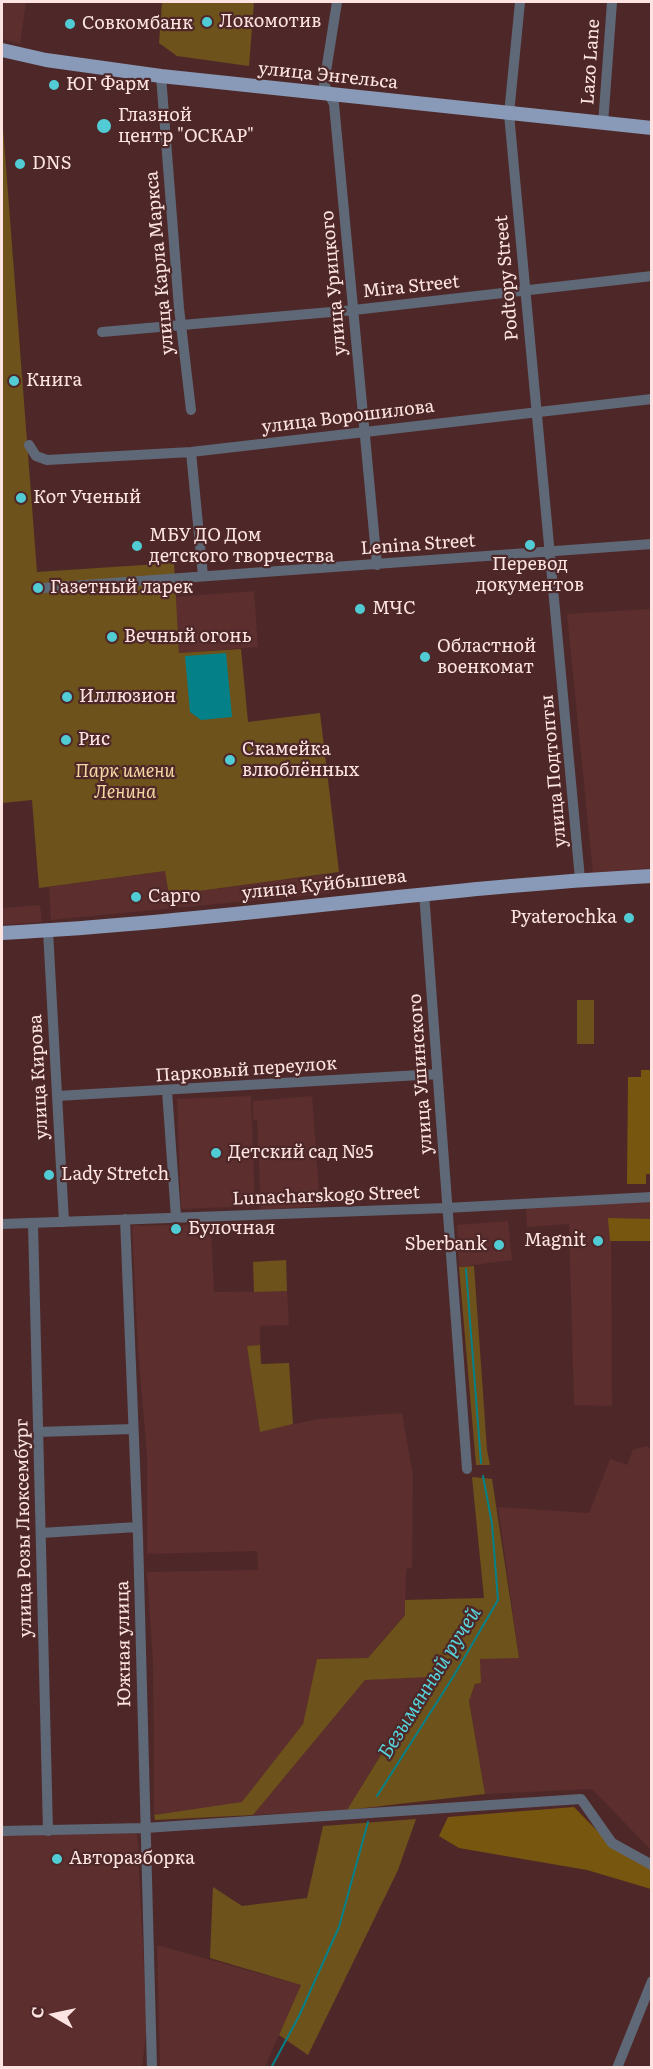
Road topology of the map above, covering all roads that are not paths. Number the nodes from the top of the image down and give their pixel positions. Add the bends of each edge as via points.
1 (337, 2) edge
2 (520, 2) edge
3 (612, 2) edge
4 (2, 50) edge
5 (161, 76) junction
6 (330, 94) junction
7 (509, 114) junction
8 (603, 124) junction
9 (651, 128) edge
10 (651, 276) edge
11 (524, 292) junction
12 (354, 310) junction
13 (182, 326) junction
14 (102, 332) dead end
15 (651, 399) edge
16 (191, 410) dead end
17 (537, 411) junction
18 (364, 432) junction
19 (29, 445) dead end
20 (191, 452) junction
21 (651, 544) edge
22 (550, 551) junction
23 (377, 565) junction
24 (203, 576) junction
25 (43, 588) dead end
26 (651, 876) edge
27 (580, 879) junction
28 (424, 893) junction
29 (48, 931) junction
30 (2, 933) edge
31 (437, 1074) junction
32 (167, 1091) junction
33 (57, 1096) junction
34 (651, 1197) edge
35 (446, 1208) junction
36 (176, 1217) junction
37 (124, 1219) junction
38 (64, 1222) junction
39 (33, 1223) junction
40 (2, 1224) edge
41 (133, 1429) junction
42 (38, 1432) junction
43 (467, 1469) dead end
44 (137, 1527) junction
45 (41, 1533) junction
46 (145, 1828) junction
47 (2, 1831) edge
48 (48, 1831) junction
49 (651, 1865) edge
50 (651, 1981) edge
51 (152, 2067) edge
52 (617, 2067) edge

1 - 6 street, улица Урицкого via 324,84
2 - 7 street, Podtopy Street
3 - 8 street, Lazo Lane
4 - 5 main road, улица Энгельса
5 - 6 main road, улица Энгельса
5 - 13 street, улица Карла Маркса
6 - 7 main road, улица Энгельса
6 - 12 street, улица Урицкого
7 - 8 main road, улица Энгельса
7 - 11 street, Podtopy Street
8 - 9 main road, улица Энгельса
10 - 11 street, Mira Street
11 - 12 street, Mira Street
11 - 17 street, Podtopy Street
12 - 13 street, Mira Street
12 - 18 street, улица Урицкого
13 - 14 street, Mira Street
13 - 16 street, улица Карла Маркса
15 - 17 street, улица Ворошилова
17 - 18 street, улица Ворошилова
17 - 22 street, Podtopy Street
18 - 20 street, улица Ворошилова
18 - 23 street, улица Урицкого
19 - 20 street, улица Ворошилова via 36,456 47,460
20 - 24 street
21 - 22 street, Lenina Street
22 - 23 street, Lenina Street
22 - 27 street, улица Подтопты
23 - 24 street, Lenina Street
24 - 25 street, Lenina Street
26 - 27 main road, улица Куйбышева
27 - 28 main road, улица Куйбышева
28 - 29 main road, улица Куйбышева
28 - 31 street, улица Ушинского
29 - 30 main road, улица Куйбышева
29 - 33 street, улица Кирова
31 - 32 street, Парковый переулок
31 - 35 street, улица Ушинского
32 - 33 street, Парковый переулок
32 - 36 street
33 - 38 street, улица Кирова
34 - 35 street, Lunacharskogo Street
35 - 36 street, Lunacharskogo Street
35 - 43 street, улица Ушинского
36 - 37 street, Lunacharskogo Street
37 - 38 street, Lunacharskogo Street
37 - 41 street, Южная улица
38 - 39 street, Lunacharskogo Street
39 - 40 street, Lunacharskogo Street
39 - 42 street, улица Розы Люксембург
41 - 42 street
41 - 44 street, Южная улица
42 - 45 street, улица Розы Люксембург
44 - 45 street
44 - 46 street, Южная улица
45 - 48 street, улица Розы Люксембург
46 - 48 street
46 - 49 street via 581,1799 612,1843
46 - 51 street, Южная улица
47 - 48 street
50 - 52 street

